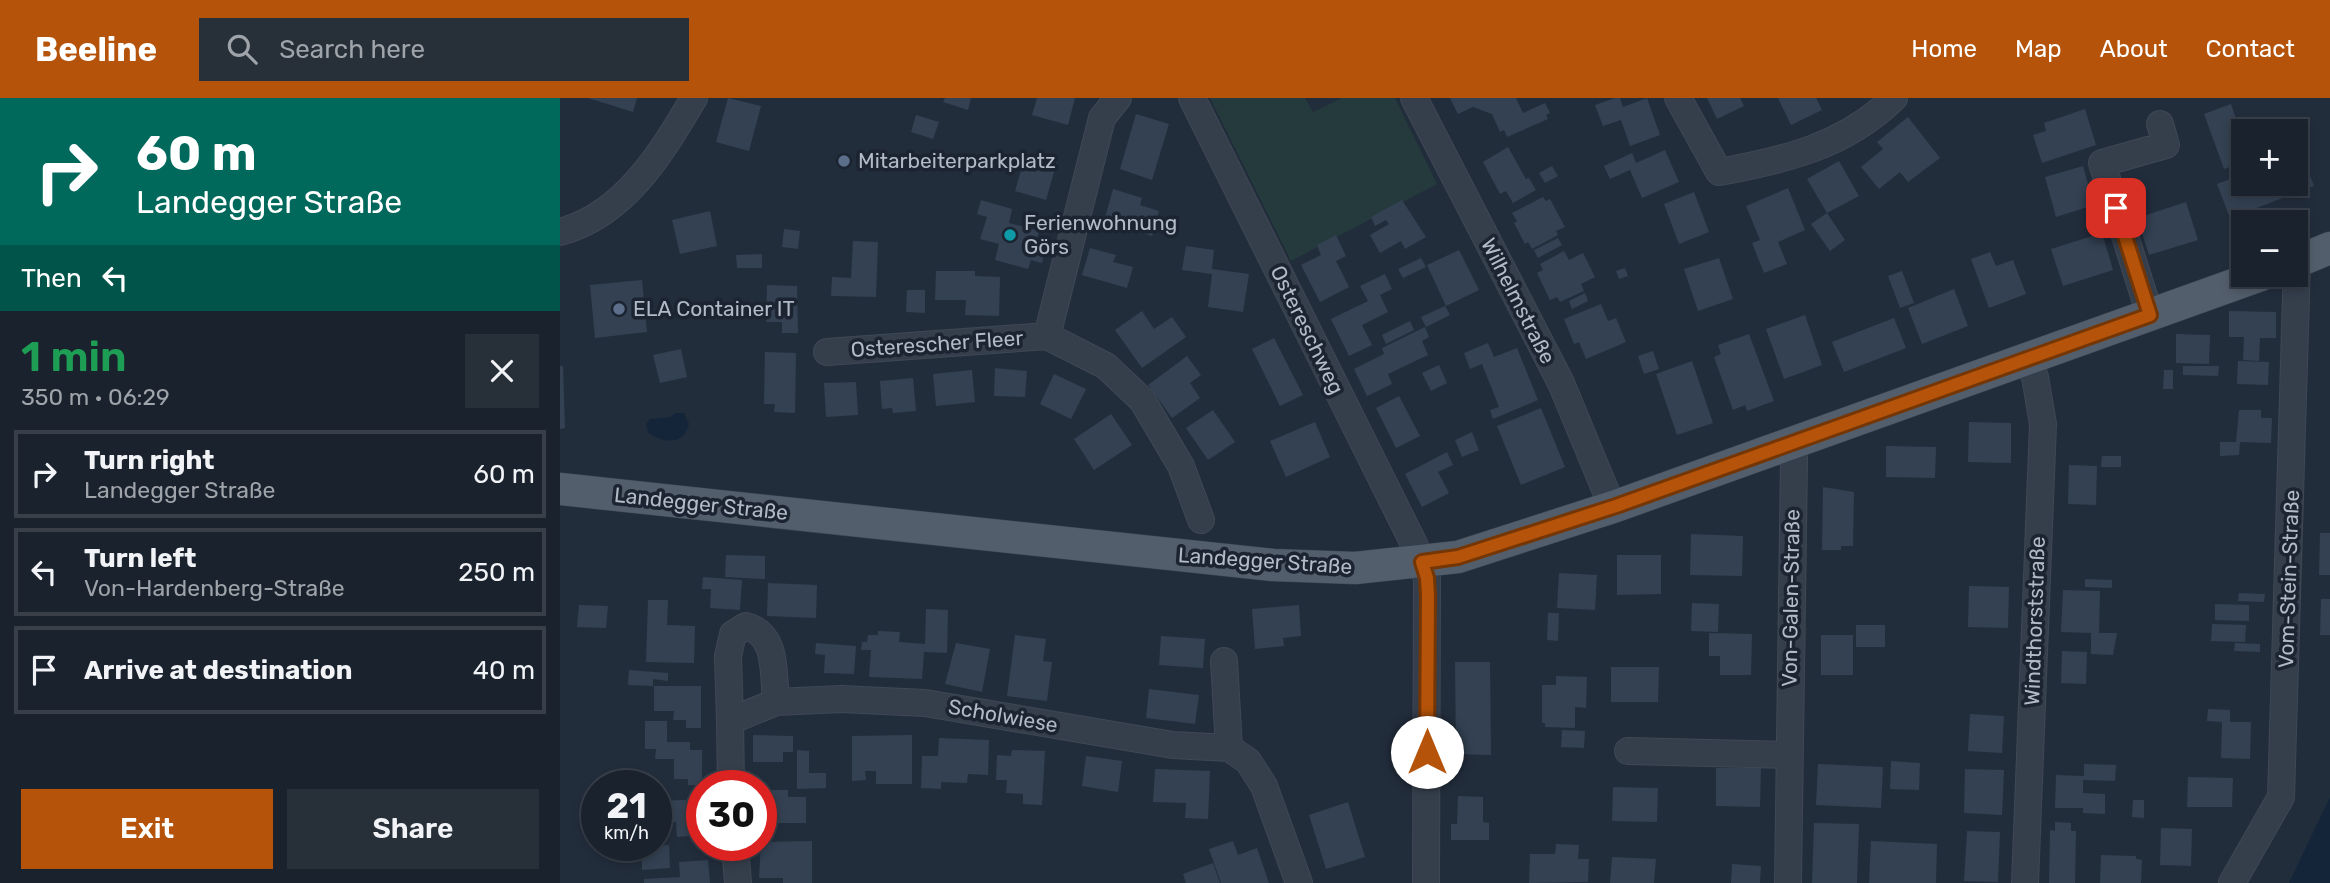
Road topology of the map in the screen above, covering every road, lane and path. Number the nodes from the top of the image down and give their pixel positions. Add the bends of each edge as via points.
1 (694, 98) edge
2 (1118, 98) edge
3 (1192, 98) edge
4 (1414, 98) edge
5 (1678, 98) edge
6 (1894, 98) edge
7 (2160, 124) dead end
8 (560, 232) edge
9 (2330, 248) edge
10 (2308, 257) edge
11 (2231, 286) edge
12 (2296, 287) edge
13 (2150, 315) junction
14 (1047, 336) junction
15 (827, 352) dead end
16 (2027, 361) junction
17 (1791, 442) junction
18 (560, 489) edge
19 (1616, 506) junction
20 (1200, 520) dead end
21 (1422, 562) junction
22 (1224, 662) dead end
23 (776, 702) junction
24 (730, 721) junction
25 (1229, 747) junction
26 (1628, 751) dead end
27 (1789, 755) junction
28 (731, 770) edge
29 (736, 861) edge
30 (738, 883) edge
31 (1298, 883) edge
32 (1426, 883) edge
33 (1788, 883) edge
34 (2025, 883) edge
35 (2232, 883) edge

1 - 8 street via 655,161 623,197
2 - 14 street, Osterescher Fleer via 1102,118
3 - 21 street, Ostereschweg
4 - 19 street, Wilhelmstraße via 1561,383
5 - 6 street via 1719,172 1783,161 1824,144 1872,120
7 - 13 street via 2166,145 2102,163
9 - 10 main road
11 - 13 main road, Landegger Straße
12 - 35 street, Vom-Stein-Straße via 2281,797
13 - 16 main road, Landegger Straße
14 - 15 street, Osterescher Fleer
14 - 20 street, Osterescher Fleer via 1106,366 1142,400 1181,466
16 - 17 main road, Landegger Straße
16 - 34 street, Windthorststraße via 2035,377 2043,424
17 - 19 main road, Landegger Straße
17 - 27 street, Von-Galen-Straße
18 - 21 main road, Landegger Straße via 1273,565 1355,568
19 - 21 main road, Landegger Straße via 1458,557
21 - 32 street, Ostereschweg via 1428,596
22 - 25 street
23 - 24 street, Scholwiese
23 - 24 street via 770,643 758,629 746,626 733,634 728,656
23 - 25 street, Scholwiese via 925,702 1173,745
24 - 28 street
25 - 31 street via 1248,761 1264,786
26 - 27 street
27 - 33 street, Von-Galen-Straße
29 - 30 street

